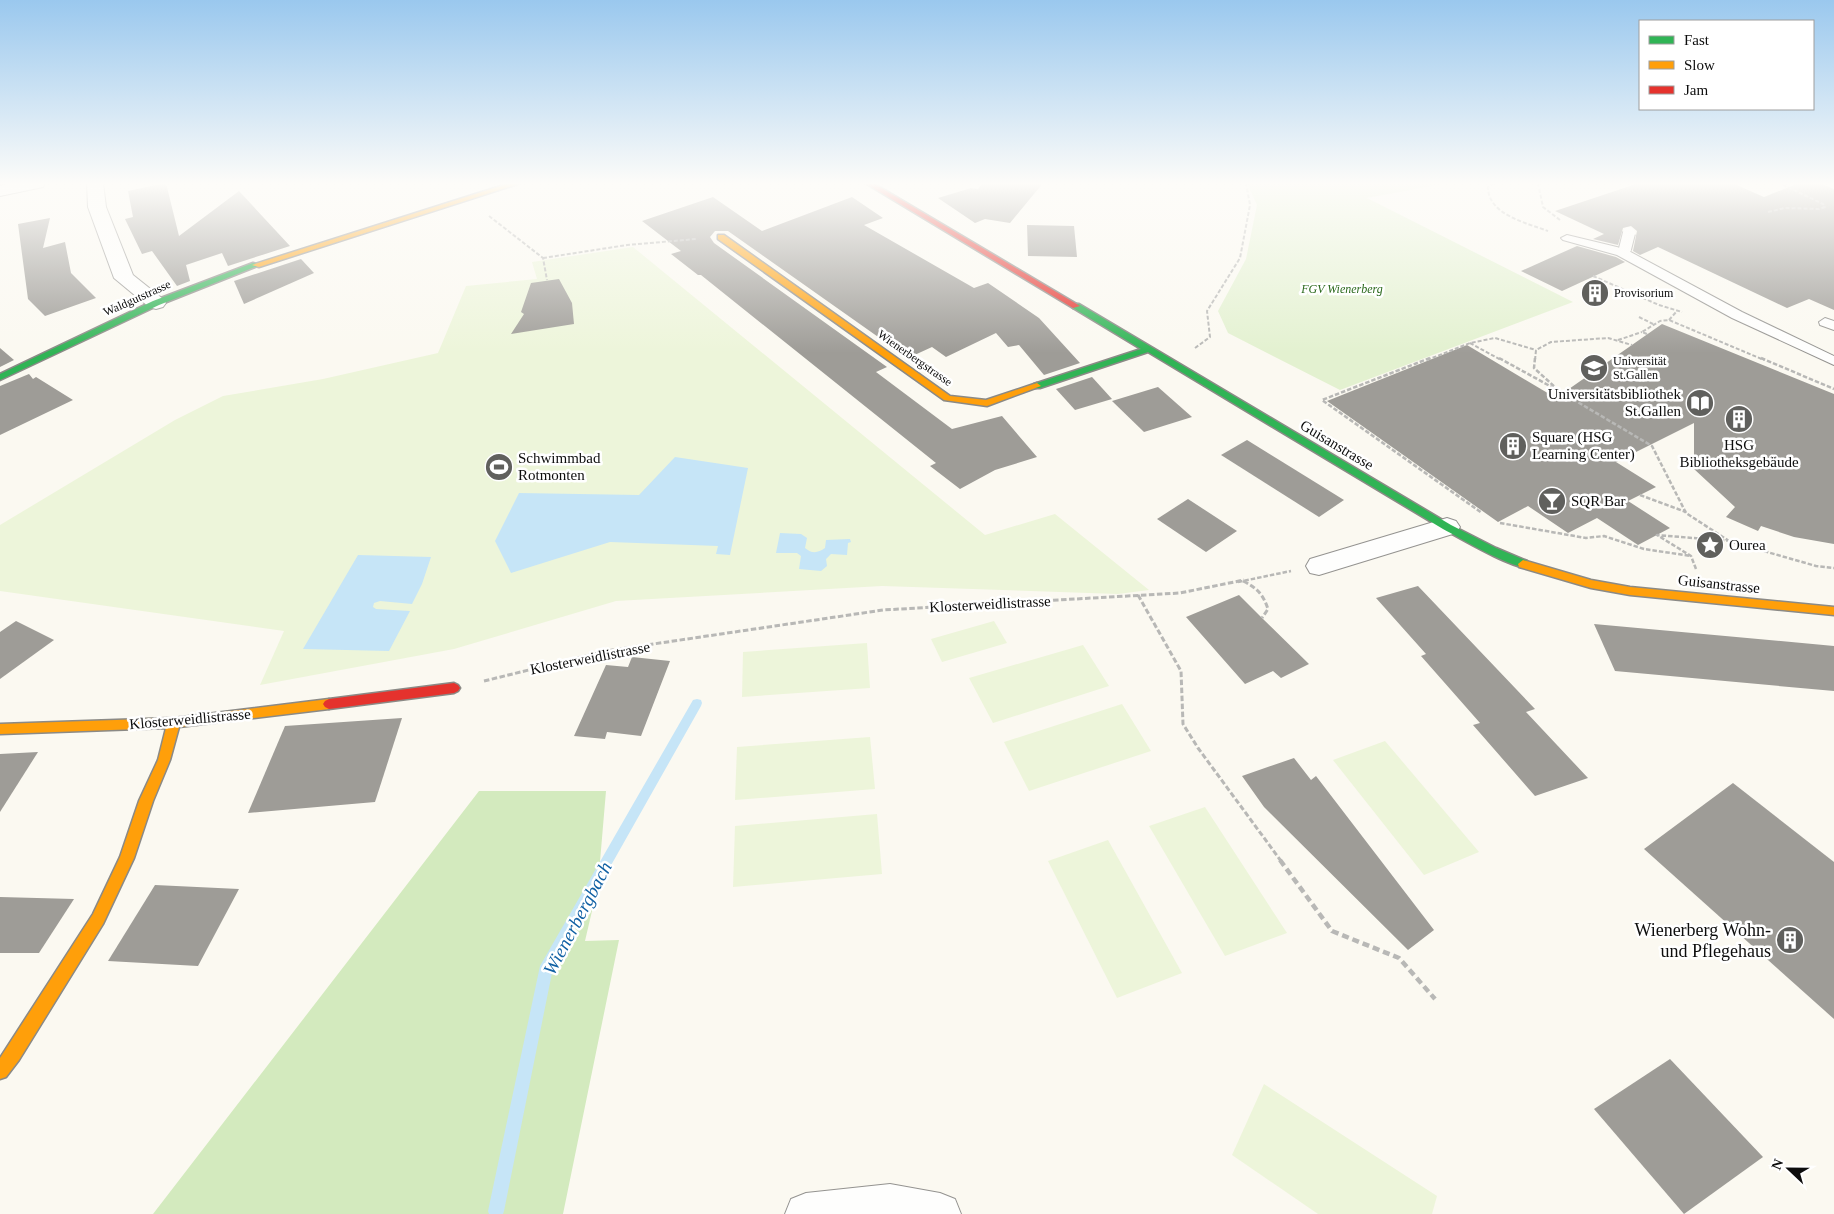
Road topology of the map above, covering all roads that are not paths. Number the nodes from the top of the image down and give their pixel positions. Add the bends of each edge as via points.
1 (109, 240) edge
2 (338, 240) edge
3 (725, 240) edge
4 (962, 240) edge
5 (1574, 240) edge
6 (1627, 240) edge
7 (1623, 251) junction
8 (156, 303) junction
9 (1146, 350) junction
10 (1834, 361) edge
11 (0, 377) edge
12 (1447, 528) junction
13 (1319, 566) road end
14 (1834, 611) edge
15 (454, 688) road end
16 (174, 723) junction
17 (0, 729) edge
18 (0, 1071) edge
19 (806, 1214) edge
20 (940, 1214) edge

1 - 8 street via 124,278
2 - 8 street, Waldgutstrasse via 237,271
3 - 9 street, Wienerbergstrasse via 947,398 987,403
4 - 9 street, Guisanstrasse
5 - 7 lane
6 - 7 lane, bridge
7 - 10 lane via 1737,314
8 - 11 street, Waldgutstrasse
9 - 12 street, Guisanstrasse
12 - 13 street
12 - 14 street, Guisanstrasse via 1524,564 1591,584 1630,591
15 - 16 street, Klosterweidlistrasse
16 - 17 street, Klosterweidlistrasse
16 - 18 street via 164,760 126,858 98,919
19 - 20 street via 890,1205

